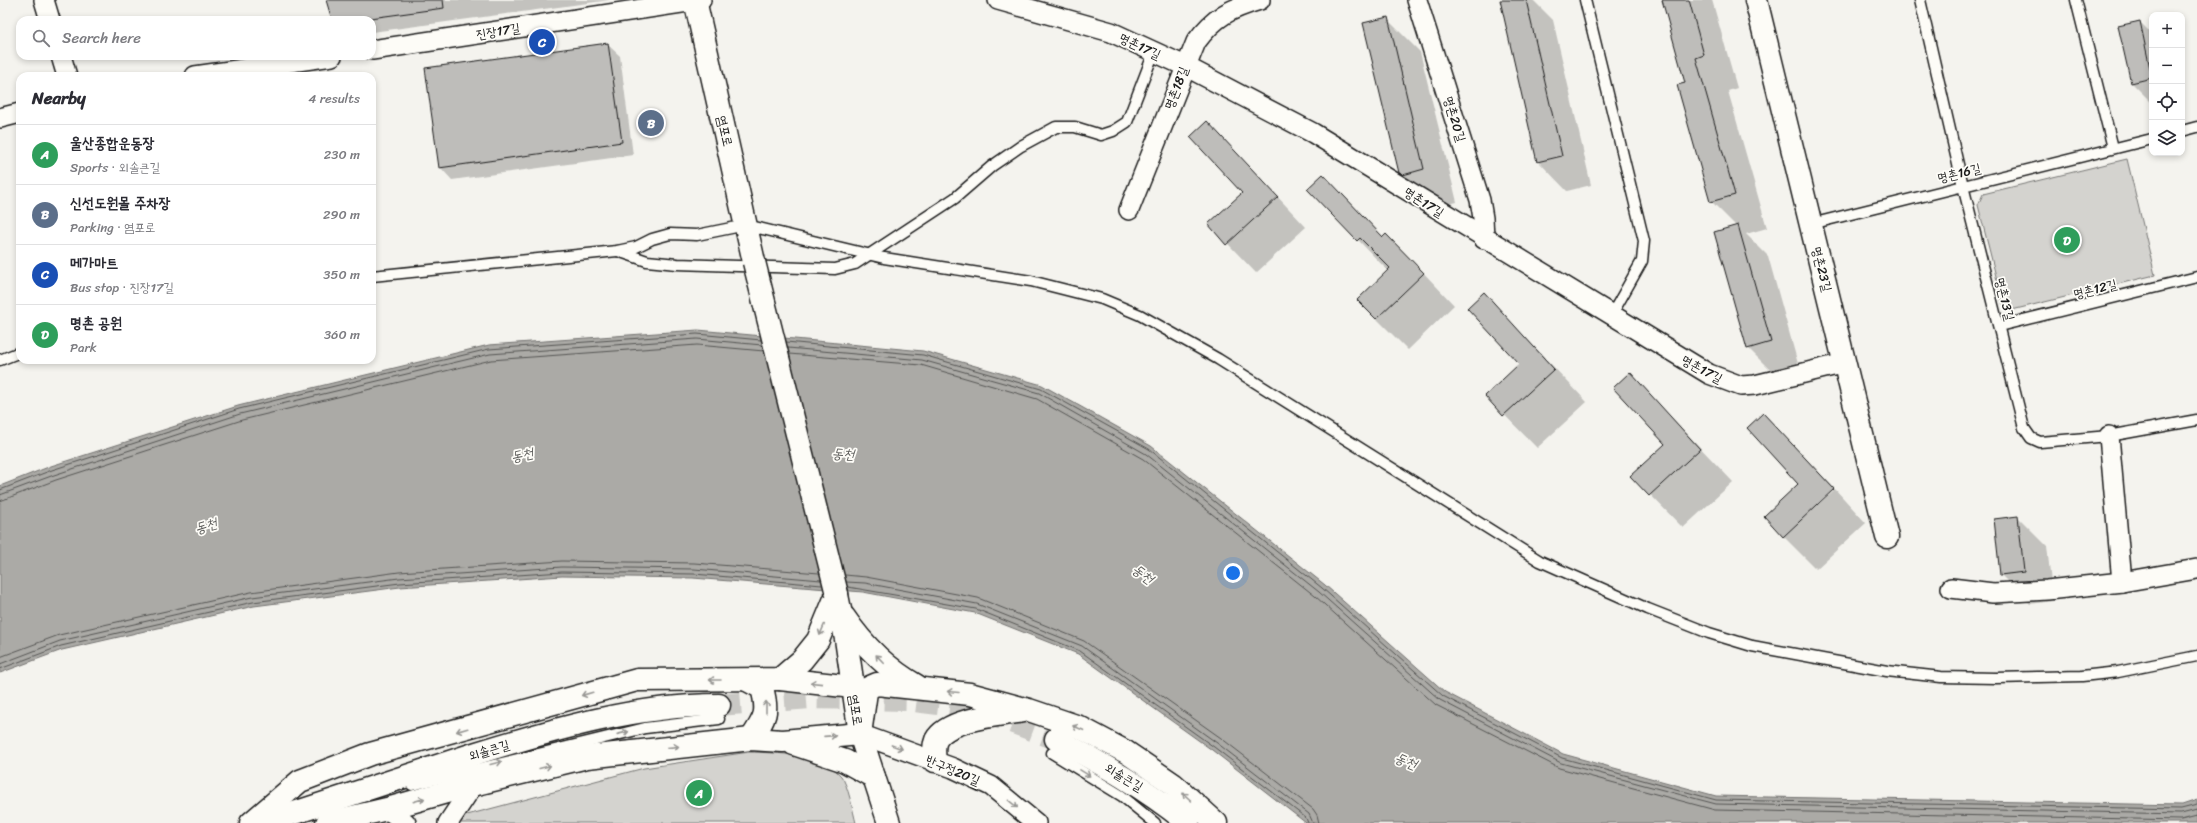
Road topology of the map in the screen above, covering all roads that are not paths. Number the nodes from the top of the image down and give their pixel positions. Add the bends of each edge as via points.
1 (44, 0) edge
2 (697, 0) edge
3 (998, 0) edge
4 (1260, 0) edge
5 (1417, 0) edge
6 (1586, 0) edge
7 (1756, 0) edge
8 (1920, 0) edge
9 (2076, 0) edge
10 (49, 16) edge
11 (376, 49) edge
12 (1154, 52) junction
13 (62, 60) edge
14 (305, 60) edge
15 (1184, 66) junction
16 (66, 72) edge
17 (222, 72) edge
18 (16, 114) edge
19 (0, 118) edge
20 (2197, 127) edge
21 (2185, 130) edge
22 (2149, 140) edge
23 (2112, 148) junction
24 (1963, 186) junction
25 (1130, 210) dead end
26 (1811, 224) junction
27 (746, 225) junction
28 (1484, 239) junction
29 (617, 251) junction
30 (869, 255) junction
31 (376, 276) edge
32 (2197, 277) edge
33 (1611, 316) junction
34 (1999, 326) junction
35 (16, 354) edge
36 (0, 360) edge
37 (1845, 363) junction
38 (2197, 420) edge
39 (2109, 436) junction
40 (1887, 537) dead end
41 (2197, 569) edge
42 (2122, 582) junction
43 (1952, 588) dead end
44 (838, 603) junction
45 (2197, 656) edge
46 (780, 679) junction
47 (747, 680) junction
48 (853, 687) junction
49 (923, 690) junction
50 (1029, 710) junction
51 (719, 712) joint
52 (860, 734) junction
53 (751, 738) junction
54 (783, 741) junction
55 (1054, 746) joint
56 (935, 761) junction
57 (874, 777) junction
58 (474, 784) junction
59 (387, 809) junction
60 (251, 823) edge
61 (264, 823) edge
62 (269, 823) edge
63 (327, 823) edge
64 (406, 823) edge
65 (448, 823) edge
66 (889, 823) edge
67 (1036, 823) edge
68 (1155, 823) edge
69 (1188, 823) edge
70 (1216, 823) edge

1 - 10 street
2 - 11 street, 진장17길
2 - 27 main road, 염포로
3 - 12 street, 명촌17길 via 1111,32
4 - 15 street, 명촌18길 via 1224,13 1208,25
5 - 28 street, 명촌20길 via 1480,200
6 - 33 lane via 1644,241 1642,261
7 - 26 main road, 명촌23길
8 - 24 lane, 명촌13길
9 - 23 lane
12 - 15 street, 명촌17길
12 - 30 lane via 1127,122 1101,135 1075,127 1056,127 1021,146 992,166 956,198
13 - 16 street
14 - 17 street
15 - 25 street, 명촌18길
15 - 28 street, 명촌17길 via 1313,133
18 - 19 street
20 - 21 lane
22 - 23 lane, 명촌16길
23 - 24 lane, 명촌16길
24 - 26 lane, 명촌16길
24 - 34 lane, 명촌13길
26 - 37 main road, 명촌23길
27 - 29 lane via 697,235 670,234
27 - 30 lane
27 - 44 main road, 염포로, bridge
28 - 33 street, 명촌17길
29 - 30 lane via 647,261 677,264 835,269 855,264
29 - 31 lane
30 - 45 lane via 1031,281 1102,299 1140,315 1218,359 1540,561 1648,610 1752,646 1837,663 1941,677 2082,676 2118,672
32 - 34 lane, 명촌12길
33 - 37 street, 명촌17길 via 1709,374 1741,386 1755,385
34 - 39 lane, 명촌13길 via 2024,428 2031,438 2040,442
35 - 36 lane
37 - 40 main road, 명촌23길
38 - 39 lane, 명촌13길
39 - 42 street
41 - 42 street
42 - 43 street via 1994,593
44 -> 46 main road via 818,640 802,660
44 - 48 main road, 염포로
49 -> 44 main road via 889,669 862,640
46 - 47 main road
48 -> 46 main road
53 -> 47 main road via 765,718 766,703 762,688
47 -> 60 main road via 636,680 370,754 300,782
48 - 52 main road, 염포로
50 -> 49 main road via 970,694
49 - 52 main road via 877,684 870,687 866,692
50 - 56 main road via 972,720 951,727 937,739 933,750
70 -> 50 main road via 1173,784 1126,752 1079,728
51 - 61 main road, 외솔큰길 via 687,705 548,731
62 -> 51 lane via 575,744
54 -> 52 main road
52 -> 56 street, 반구정20길
52 - 57 main road, 염포로
53 - 54 main road
58 -> 53 main road via 587,757
54 - 57 main road via 818,750 846,761
55 -> 68 lane
55 - 69 main road, 외솔큰길 via 1117,772 1154,796
56 -> 67 street, 반구정20길 via 991,786
57 - 66 main road, 염포로
59 -> 58 main road
58 - 65 street
59 - 63 main road
59 - 64 street

